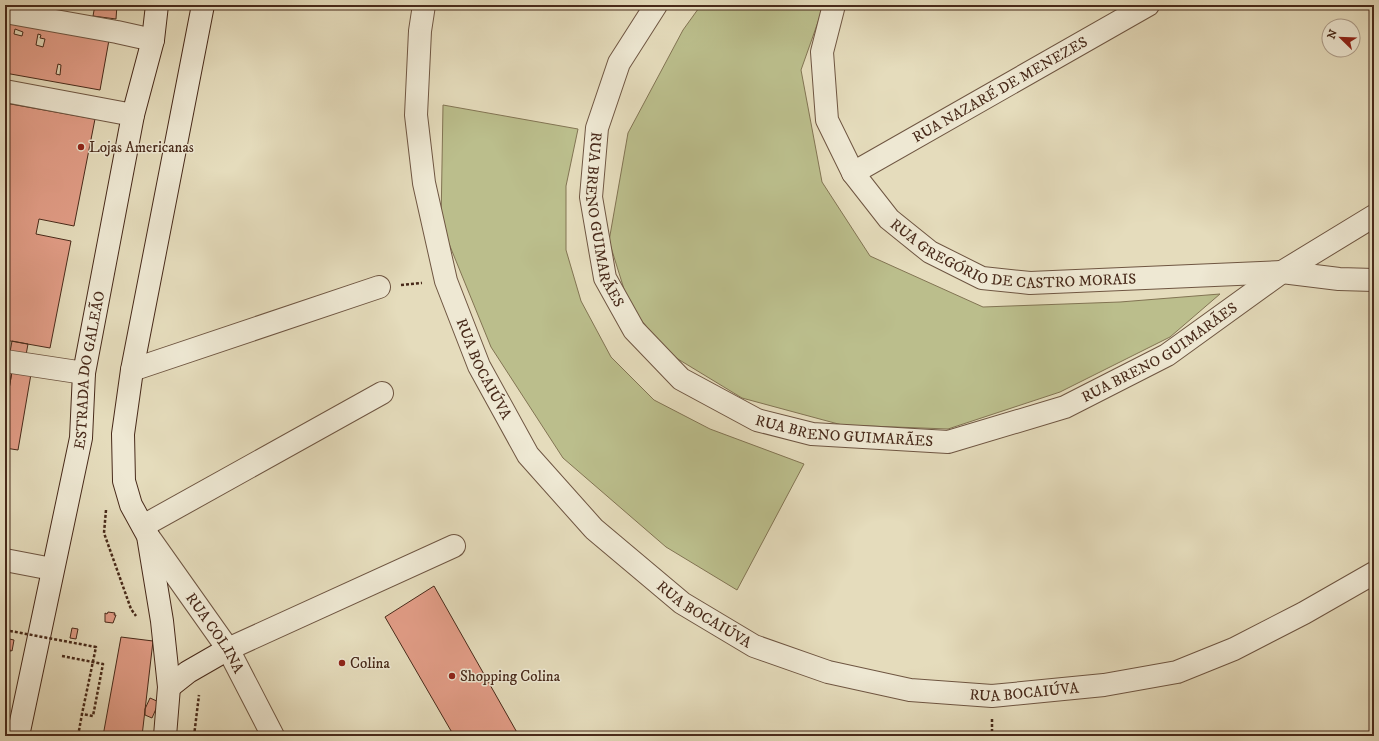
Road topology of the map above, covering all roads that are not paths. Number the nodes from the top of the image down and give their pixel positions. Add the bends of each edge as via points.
1 (157, 5) edge
2 (203, 5) edge
3 (424, 5) edge
4 (656, 5) edge
5 (834, 5) edge
6 (1148, 5) edge
7 (5, 12) edge
8 (153, 40) junction
9 (5, 91) edge
10 (133, 115) junction
11 (853, 173) junction
12 (1374, 216) edge
13 (1282, 272) junction
14 (1374, 280) edge
15 (379, 287) road end
16 (5, 361) edge
17 (132, 370) junction
18 (84, 373) junction
19 (382, 393) dead end
20 (145, 531) junction
21 (454, 546) dead end
22 (5, 560) edge
23 (52, 569) junction
24 (1374, 573) edge
25 (228, 649) junction
26 (169, 687) junction
27 (18, 736) edge
28 (165, 736) edge
29 (273, 736) edge

1 - 8 street, ESTRADA DO GALEÃO
2 - 17 street
3 - 24 street, RUA BOCAIÚVA via 420,31 416,115 424,183 446,281 479,366 528,455 594,529 682,603 754,646 828,672 910,690 992,696 1104,685 1177,672 1234,649
4 - 13 street, RUA BRENO GUIMARÃES via 619,63 597,128 591,197 605,278 634,330 681,379 757,420 812,434 948,442 1065,407 1154,362
5 - 11 street, RUA GREGÓRIO DE CASTRO MORAIS via 822,52 828,120
6 - 11 street, RUA NAZARÉ DE MENEZES
7 - 8 street
8 - 10 street, ESTRADA DO GALEÃO
9 - 10 street
10 - 18 street, ESTRADA DO GALEÃO
11 - 13 street, RUA GREGÓRIO DE CASTRO MORAIS via 889,219 930,252 982,278 1030,283
12 - 13 street, RUA BRENO GUIMARÃES
13 - 14 street, RUA GREGÓRIO DE CASTRO MORAIS via 1339,279
15 - 17 street
16 - 18 street
17 - 20 street via 123,434 124,482 131,505
18 - 23 street, ESTRADA DO GALEÃO via 80,438
19 - 20 street
20 - 25 street, RUA COLINA
20 - 26 street via 162,622
21 - 25 street
22 - 23 street
23 - 27 street, ESTRADA DO GALEÃO
25 - 26 street via 188,672
25 - 29 street, RUA COLINA
26 - 28 street

